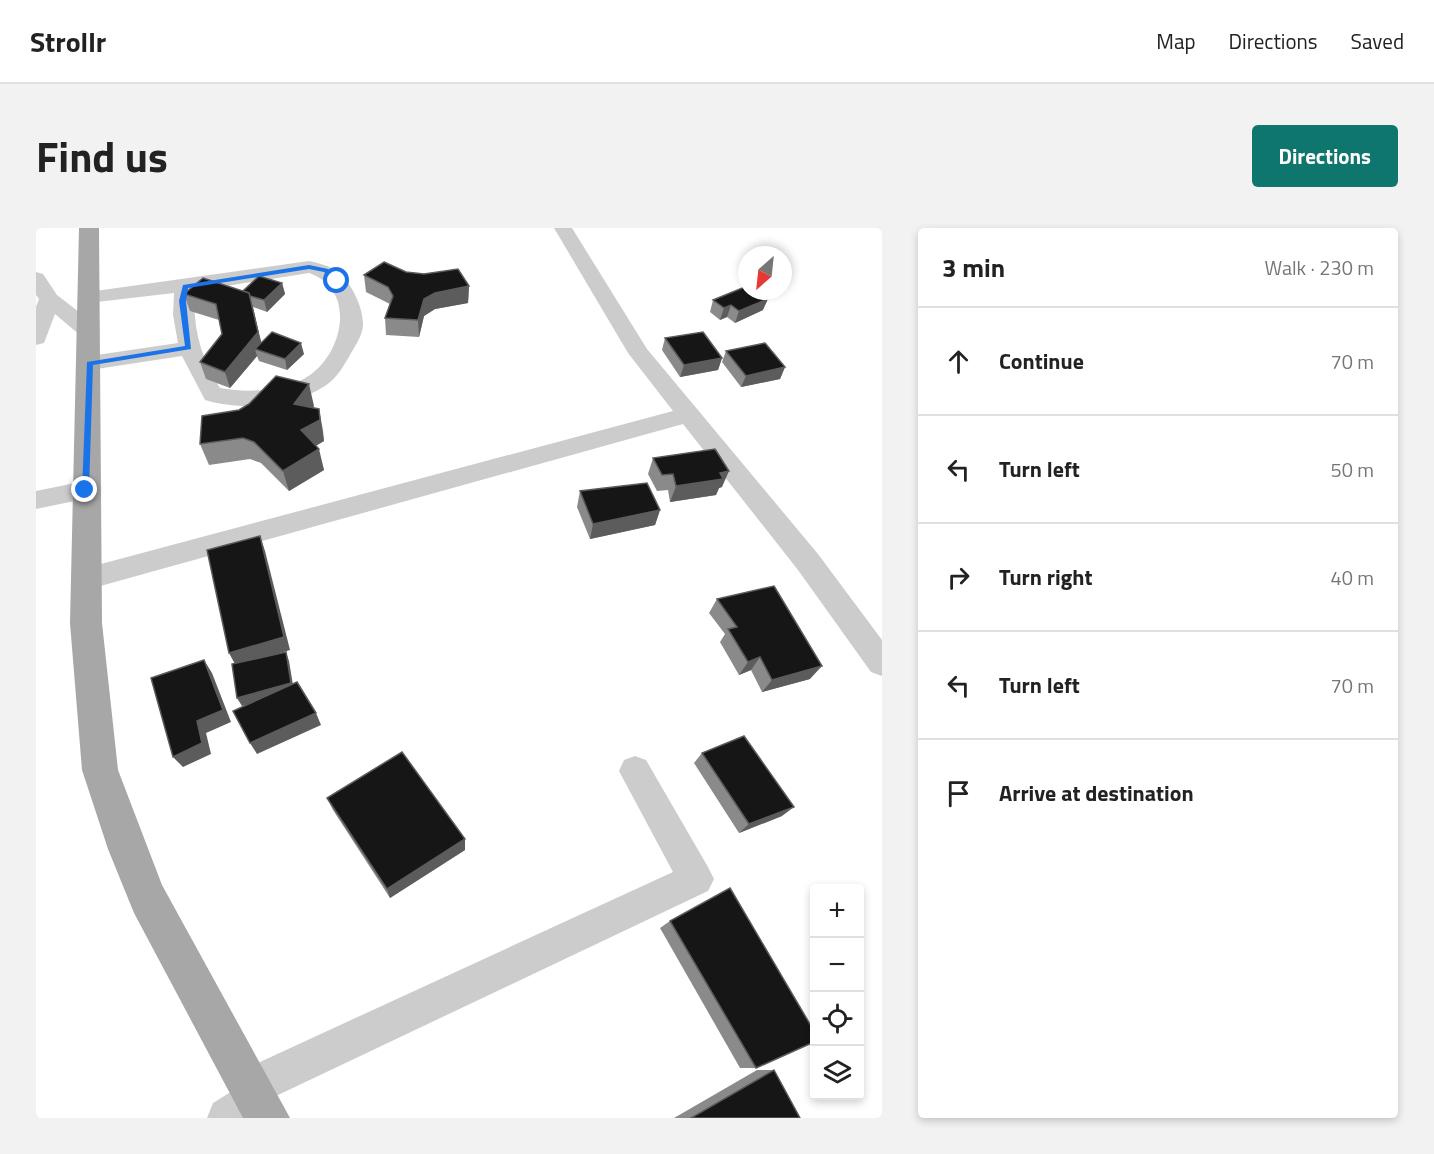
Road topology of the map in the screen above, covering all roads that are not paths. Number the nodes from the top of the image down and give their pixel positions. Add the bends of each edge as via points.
1 (89, 228) edge
2 (563, 228) edge
3 (36, 278) edge
4 (185, 286) junction
5 (88, 297) junction
6 (49, 299) junction
7 (89, 330) junction
8 (36, 338) edge
9 (189, 348) junction
10 (90, 363) junction
11 (687, 415) junction
12 (85, 490) junction
13 (36, 500) edge
14 (86, 579) junction
15 (882, 663) edge
16 (635, 771) dead end
17 (251, 1105) edge

1 - 5 main road
2 - 11 street via 639,352
3 - 6 street
4 - 5 street
4 - 9 street
4 - 9 street via 309,267 326,270 337,281 353,316 350,336 328,372 289,392 234,399 213,395 198,374
5 - 7 main road
6 - 7 street
6 - 8 street
7 - 10 main road
9 - 10 street
10 - 12 main road
11 - 14 street
11 - 15 street via 808,561
12 - 13 street
12 - 14 main road
14 - 17 main road via 86,623 100,770 148,899
16 - 17 street via 696,879

